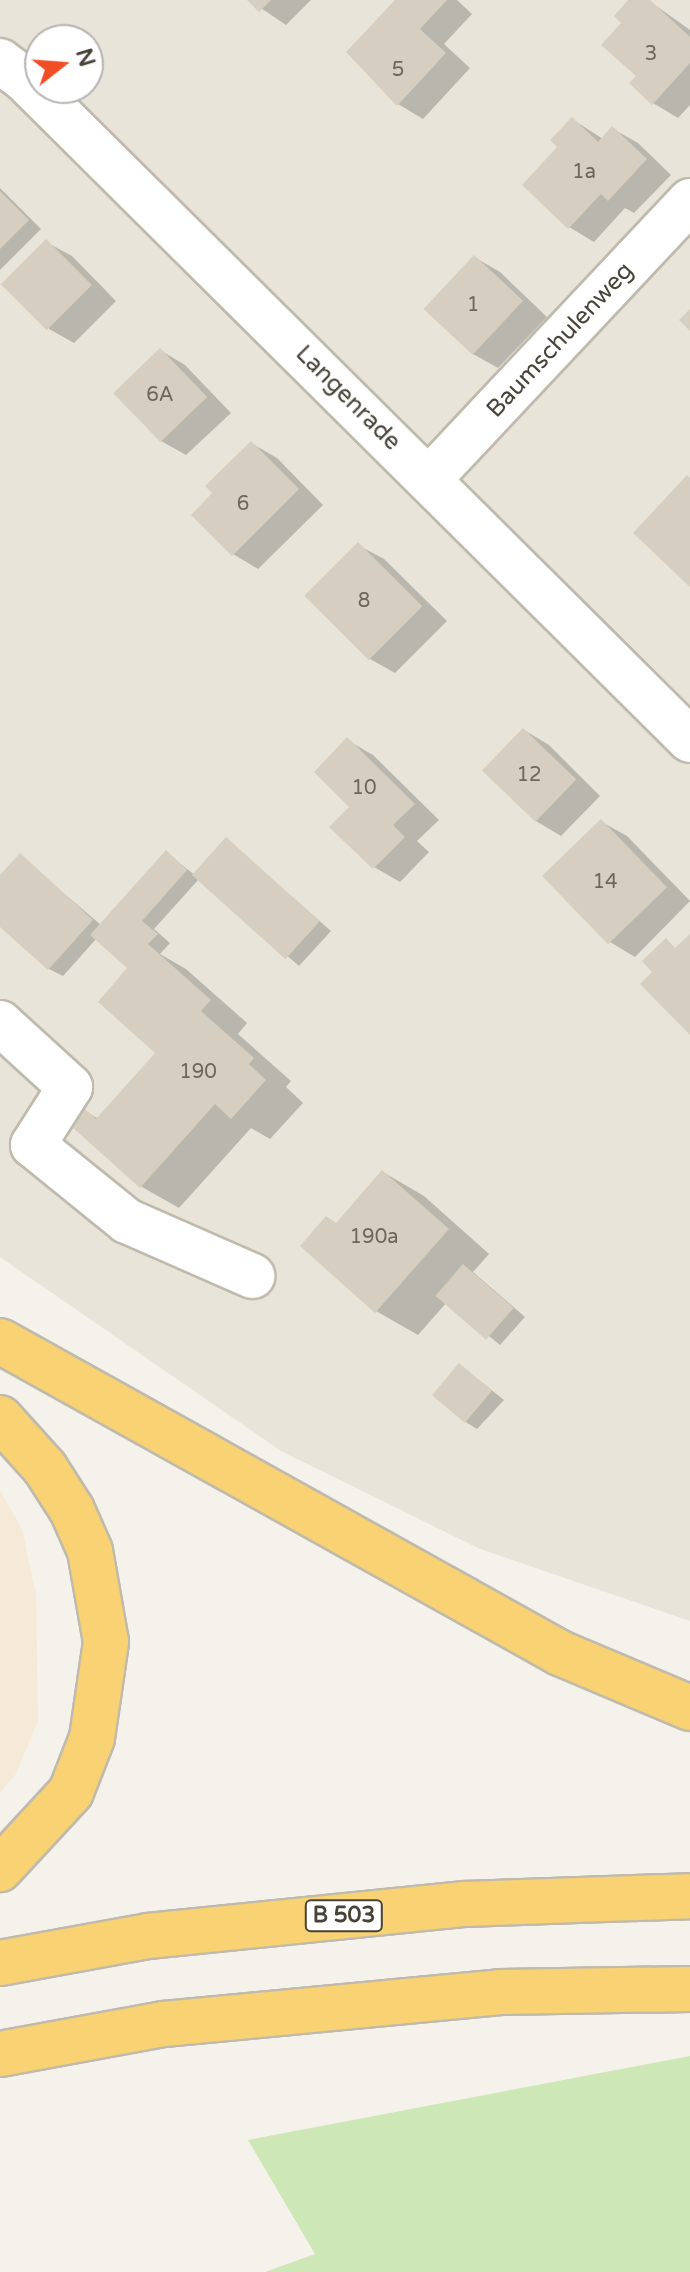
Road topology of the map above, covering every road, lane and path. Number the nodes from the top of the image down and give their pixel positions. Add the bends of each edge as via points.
1 (0, 61) edge
2 (690, 201) edge
3 (430, 478) junction
4 (690, 740) edge
5 (0, 1023) edge
6 (252, 1276) dead end
7 (0, 1341) edge
8 (0, 1418) edge
9 (690, 1708) edge
10 (0, 1869) edge
11 (690, 1896) edge
12 (0, 1963) edge
13 (690, 1989) edge
14 (0, 2054) edge

1 - 3 street, Langenrade
2 - 3 street, Baumschulenweg
3 - 4 street, Langenrade
5 - 6 street via 70,1087 33,1145 127,1221
7 - 9 highway via 560,1653
8 - 10 highway via 72,1510 90,1551 106,1642 92,1738 71,1792
11 - 12 highway, B 503 via 465,1904 148,1936
13 - 14 highway via 500,1992 164,2024

